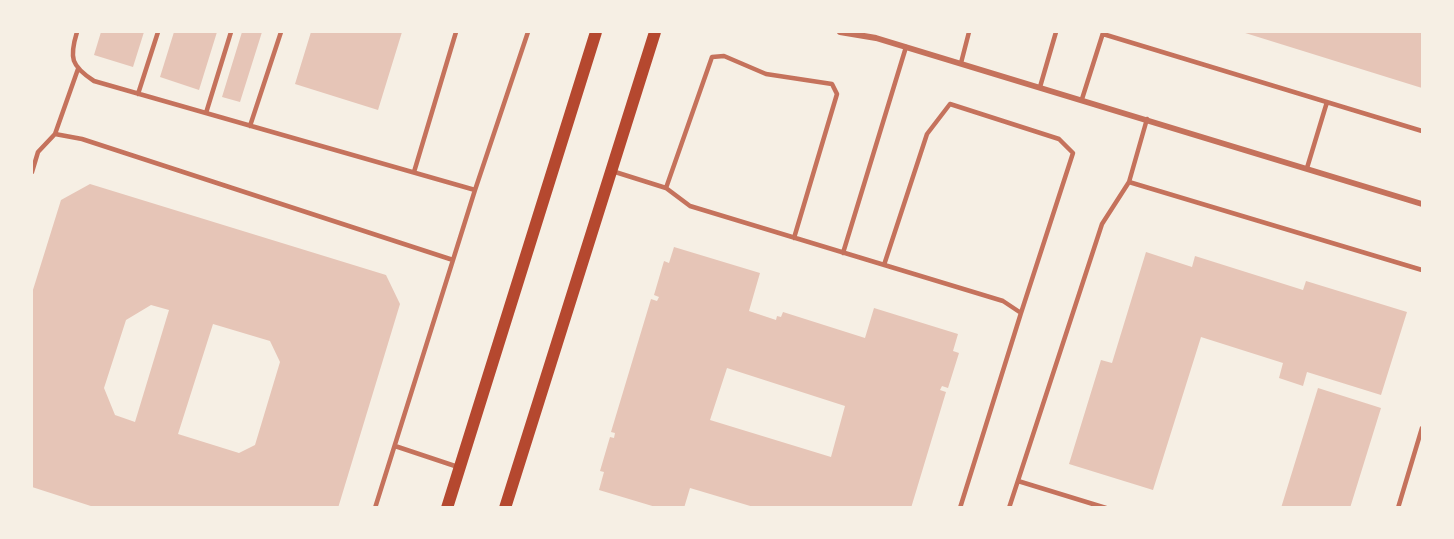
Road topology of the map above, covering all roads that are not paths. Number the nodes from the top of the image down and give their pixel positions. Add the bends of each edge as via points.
1 (77, 32) edge
2 (158, 32) edge
3 (231, 32) edge
4 (281, 32) edge
5 (456, 32) edge
6 (528, 32) edge
7 (596, 32) edge
8 (655, 32) edge
9 (840, 32) edge
10 (969, 32) edge
11 (1056, 32) edge
12 (1103, 33) edge
13 (906, 47) junction
14 (960, 63) junction
15 (78, 69) junction
16 (1040, 87) junction
17 (138, 94) junction
18 (1082, 99) junction
19 (1327, 102) junction
20 (207, 113) junction
21 (1147, 119) junction
22 (250, 126) junction
23 (1422, 131) edge
24 (55, 134) junction
25 (1307, 168) junction
26 (611, 170) junction
27 (32, 172) edge
28 (414, 172) junction
29 (1129, 182) junction
30 (666, 188) junction
31 (475, 190) junction
32 (1422, 204) edge
33 (794, 238) junction
34 (843, 253) junction
35 (453, 260) junction
36 (884, 265) junction
37 (1422, 270) edge
38 (1021, 313) junction
39 (1422, 428) edge
40 (395, 446) junction
41 (460, 468) junction
42 (1018, 481) junction
43 (375, 507) edge
44 (447, 507) edge
45 (505, 507) edge
46 (960, 507) edge
47 (1010, 507) edge
48 (1106, 507) edge
49 (1398, 507) edge

1 - 15 lane via 71,50
2 - 17 lane
3 - 20 lane
4 - 22 lane
5 - 28 lane
6 - 31 lane
7 - 41 main road
8 - 26 main road
9 - 13 street
10 - 14 lane
11 - 16 lane
12 - 18 lane
12 - 19 lane
13 - 14 street
13 - 34 lane
14 - 16 street
15 - 17 lane via 94,81
15 - 24 lane
16 - 18 street
17 - 20 lane
18 - 21 street
19 - 23 lane
19 - 25 lane
20 - 22 lane
21 - 25 street
21 - 29 lane
22 - 28 lane
24 - 27 lane via 38,152
24 - 35 lane
25 - 32 street
26 - 30 lane
26 - 45 main road
28 - 31 lane
29 - 37 lane
29 - 42 lane via 1102,224
30 - 33 lane via 690,206
30 - 33 lane via 712,57 724,56 766,74 832,84 837,94
31 - 35 lane
33 - 34 lane
34 - 36 lane
35 - 40 lane
36 - 38 lane via 1003,301
36 - 38 lane via 927,134 950,104 1038,132 1059,140 1072,153
38 - 46 lane
39 - 49 lane
40 - 41 lane
40 - 43 lane
41 - 44 main road
42 - 47 lane
42 - 48 lane

